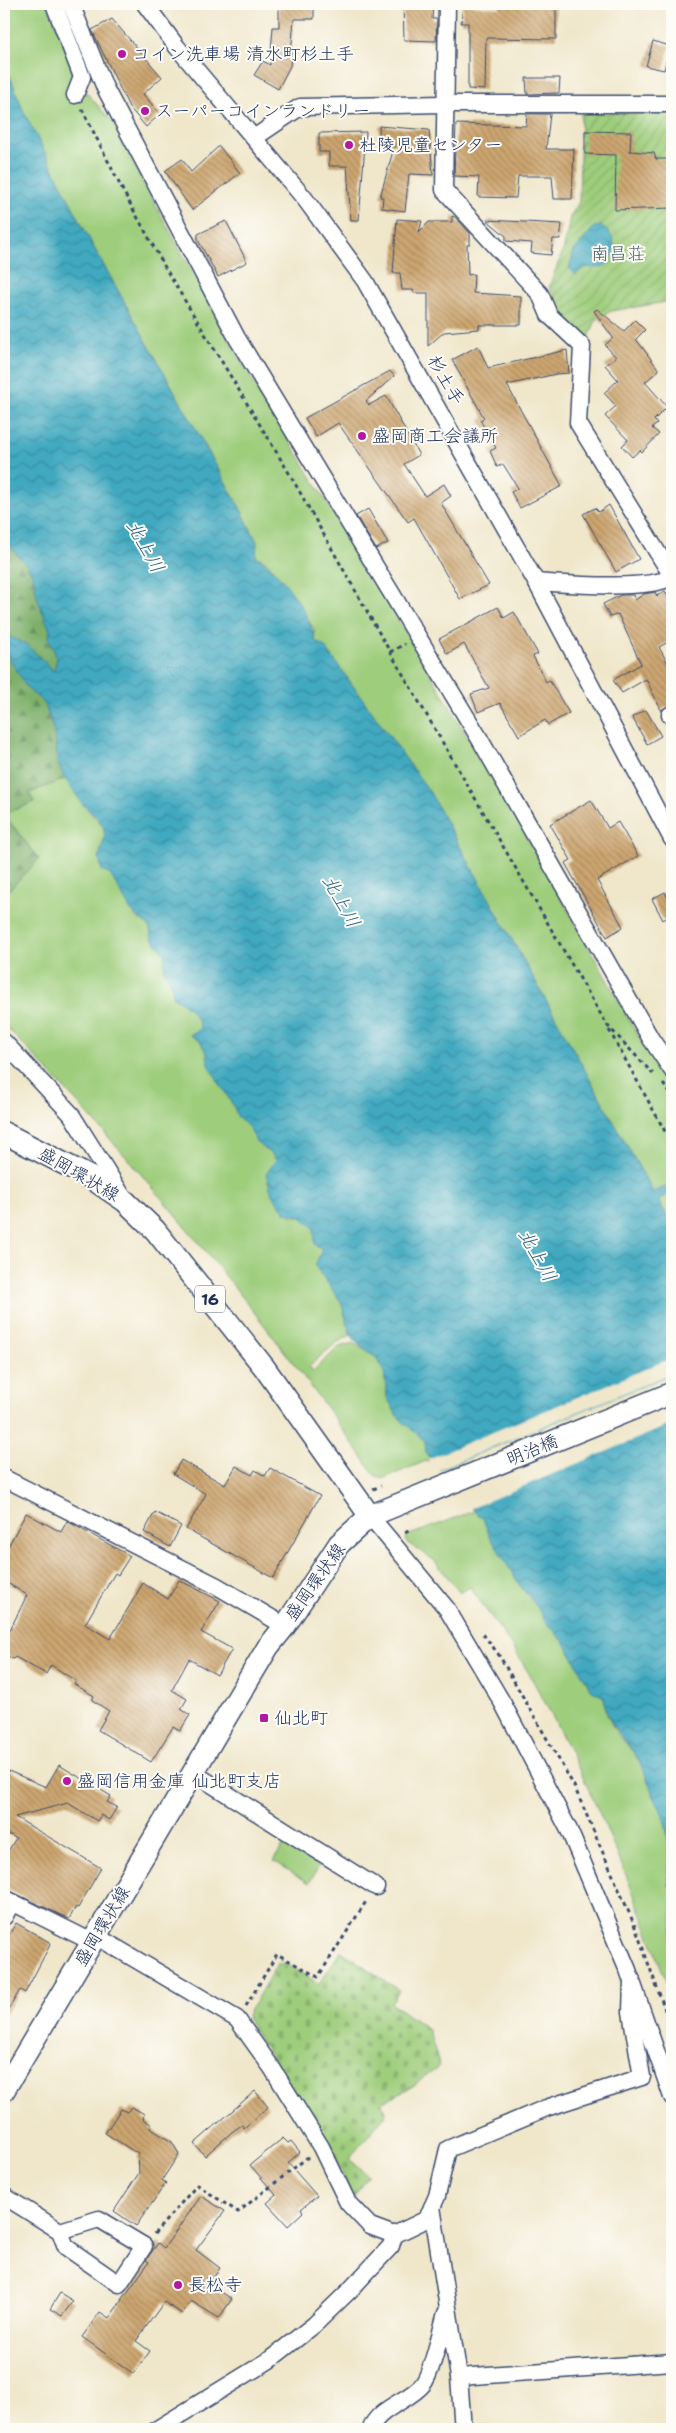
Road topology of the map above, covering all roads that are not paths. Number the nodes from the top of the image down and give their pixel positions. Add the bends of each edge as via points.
1 (54, 4) edge
2 (70, 4) edge
3 (145, 4) edge
4 (447, 4) edge
5 (75, 95) road end
6 (444, 104) junction
7 (672, 104) edge
8 (254, 138) junction
9 (672, 577) edge
10 (536, 582) junction
11 (672, 839) edge
12 (4, 1042) edge
13 (672, 1070) edge
14 (4, 1133) edge
15 (125, 1201) junction
16 (672, 1392) edge
17 (4, 1478) edge
18 (370, 1516) junction
19 (285, 1626) junction
20 (192, 1772) junction
21 (376, 1887) road end
22 (8, 1900) edge
23 (4, 1917) edge
24 (94, 1939) junction
25 (632, 1980) junction
26 (4, 2090) edge
27 (672, 2097) edge
28 (4, 2196) edge
29 (432, 2207) junction
30 (60, 2231) junction
31 (394, 2236) junction
32 (448, 2308) junction
33 (672, 2362) edge
34 (459, 2377) junction
35 (157, 2429) edge
36 (371, 2429) edge
37 (463, 2429) edge

1 - 5 street via 82,77
2 - 13 street via 105,88 237,338 478,736 651,1040
3 - 8 street, 杉土手
4 - 6 street
6 - 7 street
6 - 8 street via 300,107
6 - 9 street via 444,190 540,294 549,315 582,346 578,423
8 - 10 street, 杉土手 via 305,199 365,281
9 - 10 street via 662,583
10 - 11 street, 杉土手
12 - 15 street via 72,1114
14 - 15 main road, 盛岡環状線 / 16 via 88,1176
15 - 18 main road, 盛岡環状線 / 16 via 155,1230 264,1367
16 - 18 main road, 明治橋
17 - 19 street via 217,1586
18 - 19 main road, 盛岡環状線 via 339,1544
18 - 25 street via 447,1610 502,1702 569,1830
19 - 20 main road, 盛岡環状線 via 268,1647
20 - 21 street
20 - 24 main road, 盛岡環状線
22 - 23 street
22 - 24 street
24 - 26 main road, 盛岡環状線
24 - 31 street via 237,2019 320,2146 348,2203 370,2226
25 - 27 street
25 - 29 street via 631,2012 642,2077 546,2108 448,2149
28 - 30 street
29 - 31 street via 426,2219
29 - 32 street
30 - 30 street via 99,2219 144,2246 119,2284 66,2247
31 - 35 street via 390,2246 314,2325 268,2361
32 - 34 street
32 - 36 street via 424,2383 415,2393 378,2417
33 - 34 street
34 - 37 street

